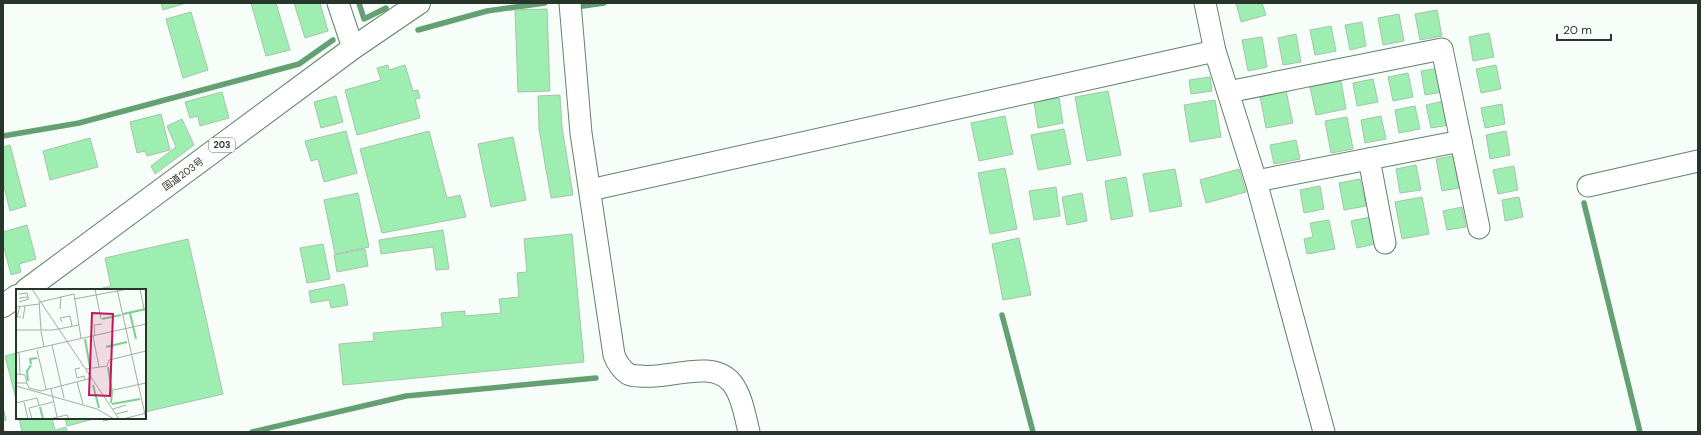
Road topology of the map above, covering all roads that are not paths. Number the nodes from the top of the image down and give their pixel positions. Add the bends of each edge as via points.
1 (338, 3) edge
2 (419, 3) edge
3 (1205, 3) edge
4 (571, 7) edge
5 (353, 48) junction
6 (1215, 50) junction
7 (1228, 92) junction
8 (1461, 141) junction
9 (1369, 159) junction
10 (1698, 161) edge
11 (1256, 180) junction
12 (1588, 186) dead end
13 (590, 190) junction
14 (1479, 228) dead end
15 (1385, 243) dead end
16 (27, 289) edge
17 (16, 297) edge
18 (3, 306) edge
19 (749, 432) edge
20 (1324, 432) edge

1 - 5 street
2 - 5 highway, 国道203号 / 203
3 - 6 street
4 - 13 street via 581,133
5 - 16 highway, 国道203号 / 203
6 - 7 street
6 - 13 street
7 - 8 street via 1442,49
7 - 11 street
8 - 9 street
8 - 14 street
9 - 11 street
9 - 15 street
10 - 12 street
11 - 20 street
13 - 19 street via 614,355 619,366 630,375 647,377 701,371 718,372 731,382 738,394
17 - 18 highway

